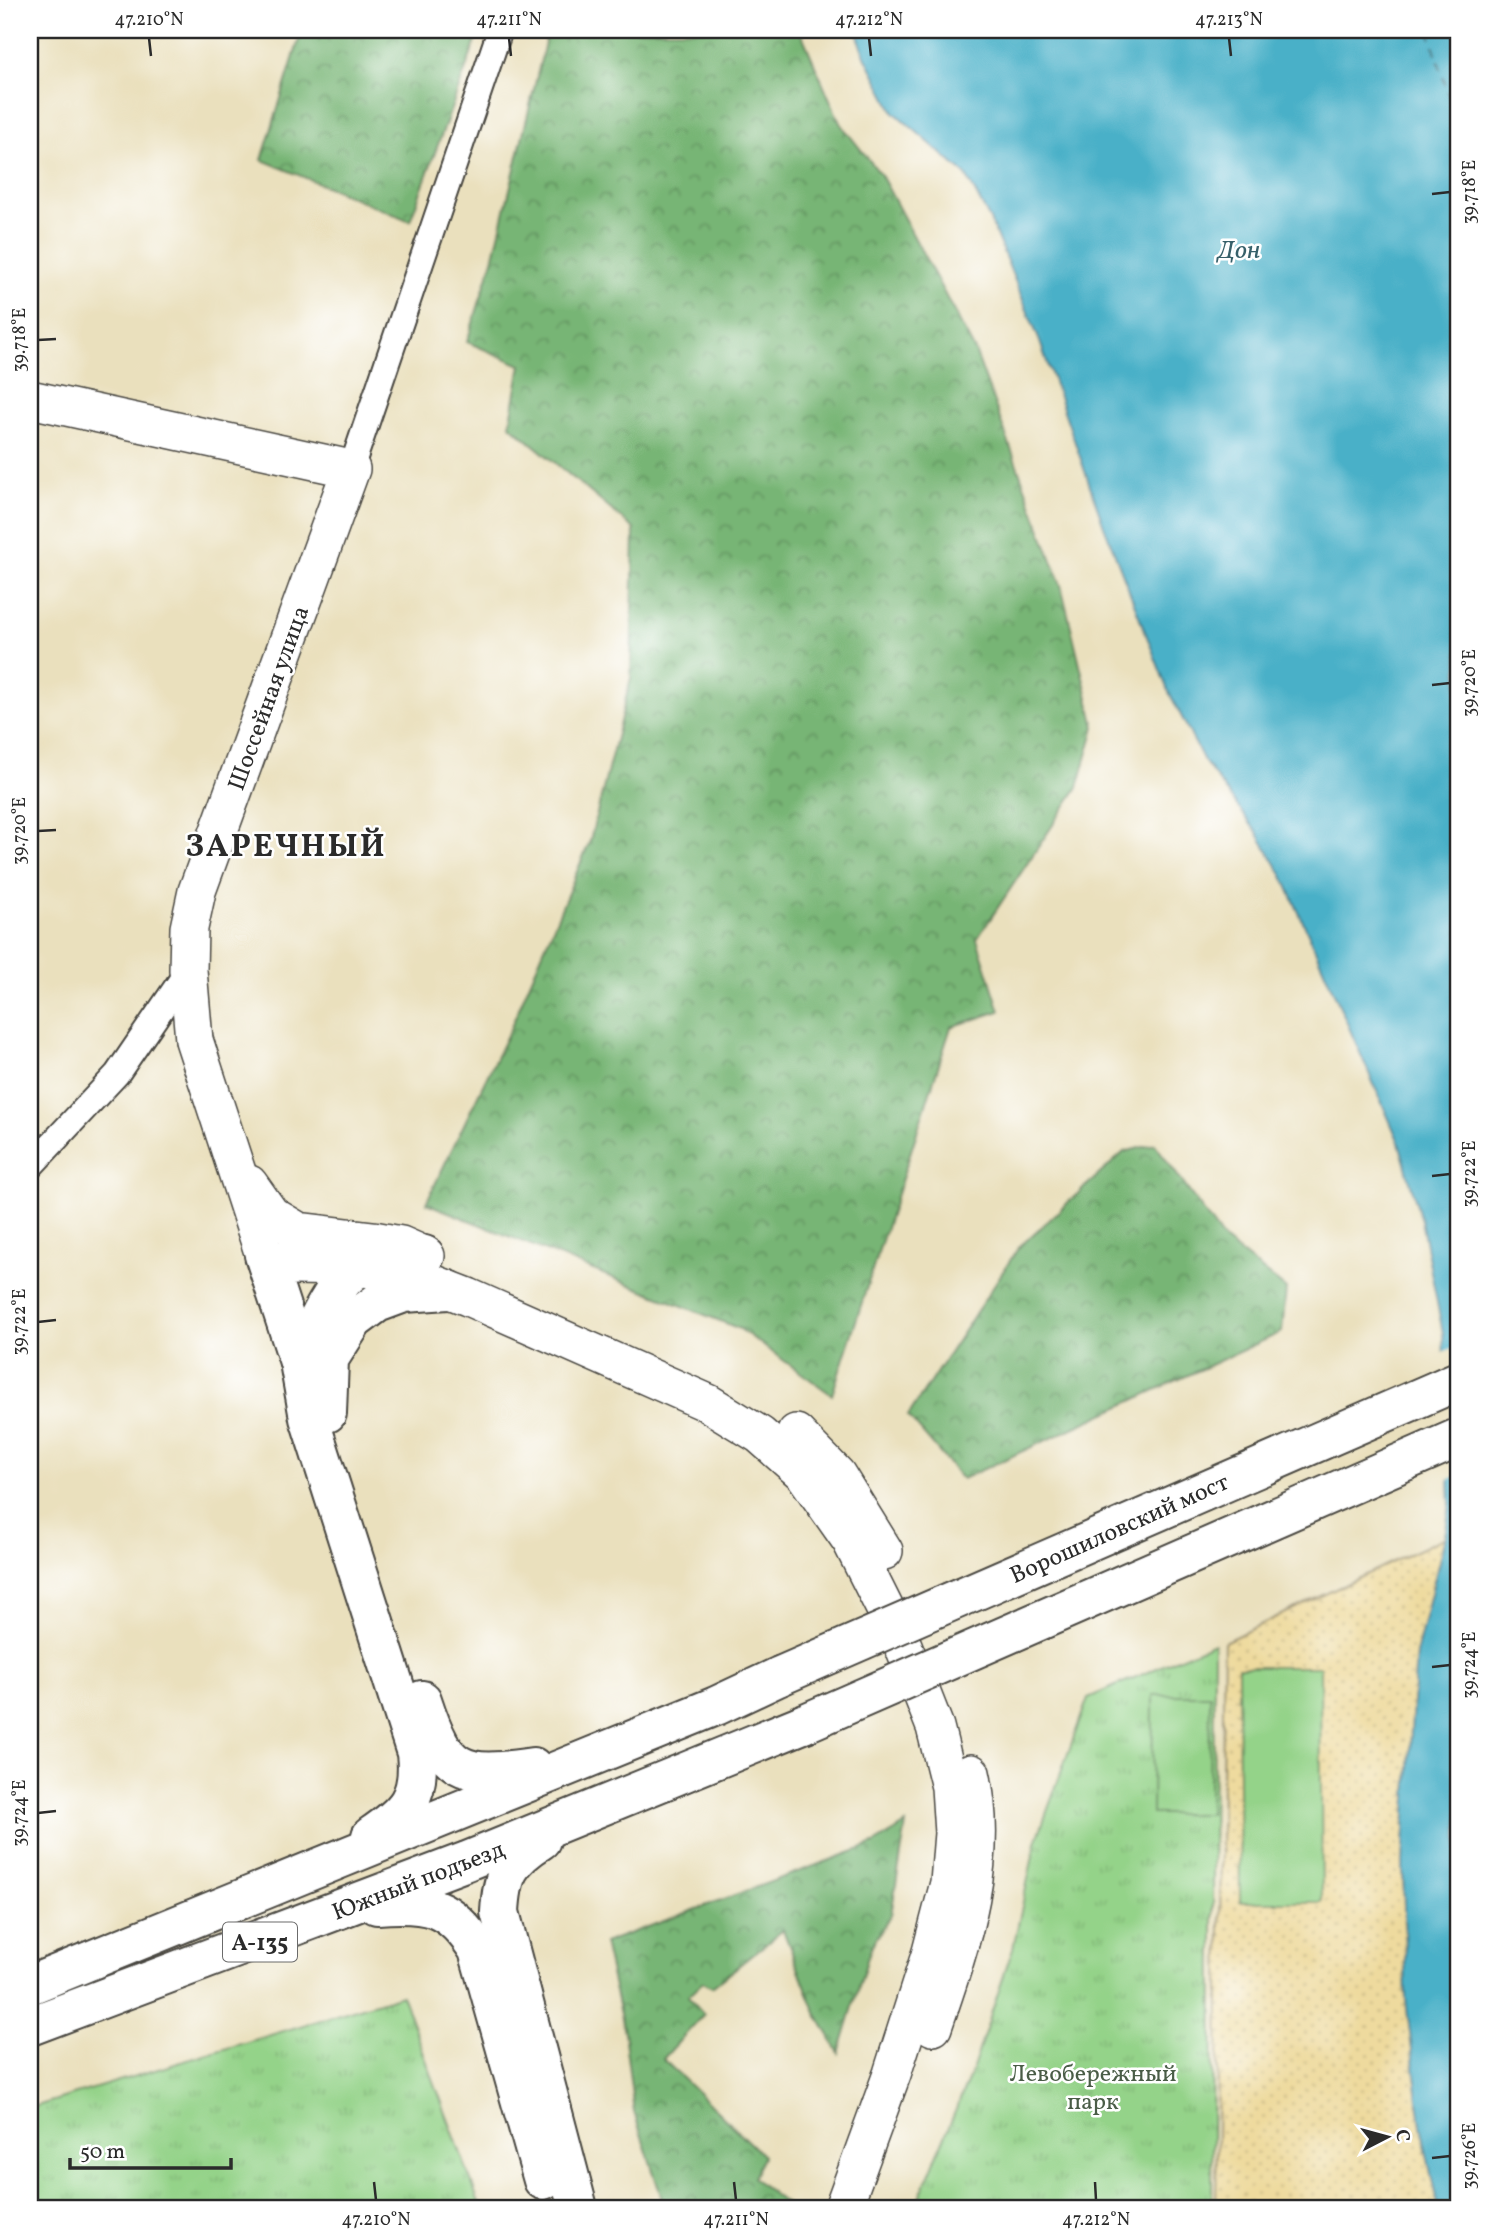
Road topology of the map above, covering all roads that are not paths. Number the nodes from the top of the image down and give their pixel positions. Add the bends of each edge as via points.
1 (500, 30) edge
2 (30, 399) edge
3 (351, 469) junction
4 (188, 970) junction
5 (236, 1166) junction
6 (30, 1167) edge
7 (264, 1255) junction
8 (424, 1255) junction
9 (358, 1267) junction
10 (448, 1290) junction
11 (299, 1362) junction
12 (1458, 1381) edge
13 (327, 1413) junction
14 (1458, 1438) edge
15 (780, 1676) joint
16 (584, 1760) junction
17 (601, 1809) junction
18 (335, 1861) junction
19 (351, 1907) junction
20 (30, 1985) edge
21 (30, 2026) edge
22 (551, 2208) edge
23 (578, 2208) edge
24 (843, 2208) edge
25 (867, 2208) edge

1 - 3 street, Шоссейная улица
2 - 3 main road
3 - 4 main road, Шоссейная улица via 197,891 189,929
4 - 5 main road, Шоссейная улица via 194,1040
4 - 6 street via 117,1074
5 - 7 main road, Шоссейная улица
5 - 8 main road via 271,1215 298,1231 401,1245
7 - 9 main road via 292,1266
7 - 11 main road
8 - 9 main road
8 - 25 main road via 719,1380 776,1415 837,1475 897,1574 959,1722 979,1826 975,1885 956,1958
9 - 10 main road via 414,1276
9 - 11 main road via 319,1315
10 - 13 main road via 404,1293 377,1303 354,1320 329,1359
10 - 24 main road via 708,1403 760,1435 804,1474 851,1541 902,1643 935,1727 950,1787 949,1883 892,2074
11 - 13 main road
11 - 18 main road via 309,1418 412,1741 418,1773 408,1806
12 - 15 main road, Ворошиловский мост, bridge
13 - 16 main road via 433,1733 446,1751 457,1765 486,1774
14 - 17 main road, Южный подъезд, bridge
15 - 16 main road, Южный подъезд
16 - 18 main road, Южный подъезд / А-135
17 - 19 main road, Южный подъезд / А-135
17 - 23 main road via 521,1853 502,1884 499,1912
18 - 20 main road, Южный подъезд / А-135
19 - 21 main road, Южный подъезд / А-135
19 - 22 main road via 425,1905 442,1910 464,1928 478,1950

